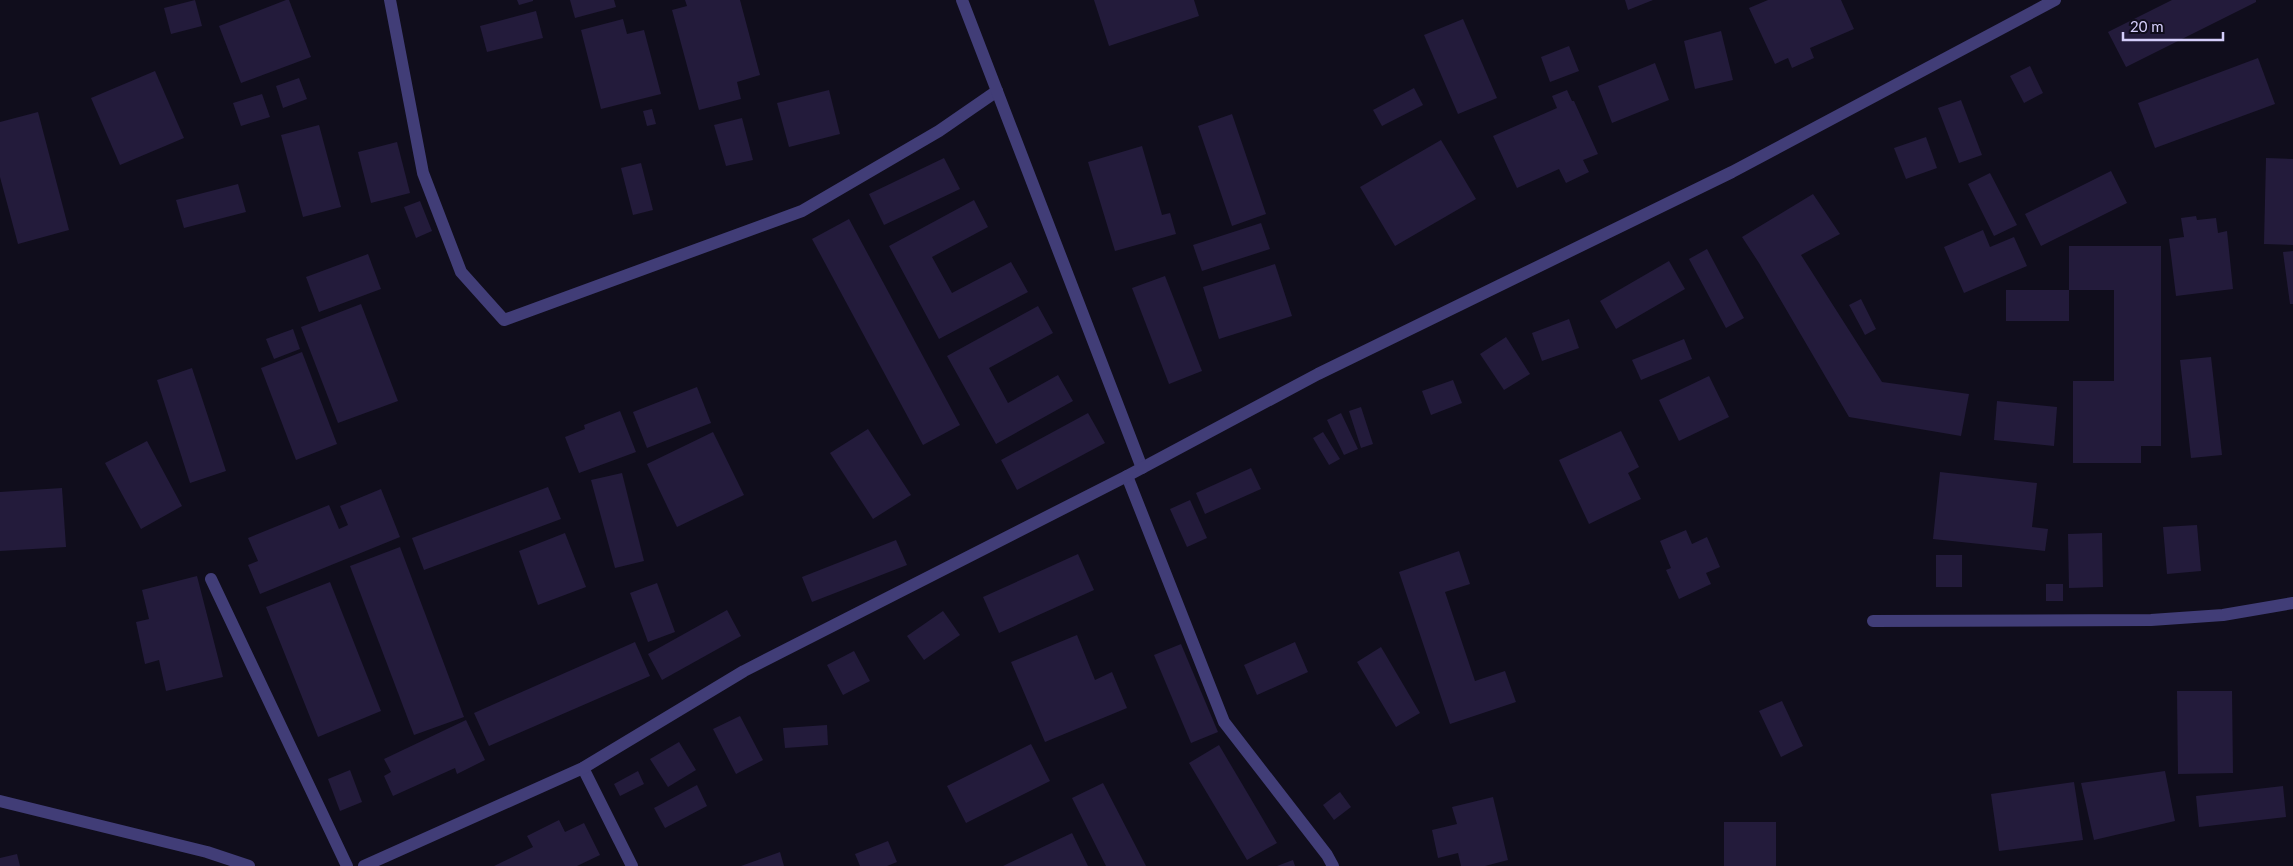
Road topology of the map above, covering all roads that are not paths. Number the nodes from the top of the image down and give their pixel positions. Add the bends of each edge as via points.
1 (390, 0) edge
2 (962, 0) edge
3 (2055, 0) edge
4 (996, 92) junction
5 (1142, 468) junction
6 (1127, 476) junction
7 (211, 579) dead end
8 (2293, 603) edge
9 (1873, 621) dead end
10 (583, 768) junction
11 (0, 801) edge
12 (249, 866) edge
13 (347, 866) edge
14 (364, 866) edge
15 (632, 866) edge
16 (1333, 866) edge

1 - 4 street via 423,173 461,272 504,320 802,211 939,131
2 - 4 street
3 - 5 street via 1732,172 1318,374
4 - 5 street
5 - 6 street
6 - 10 street via 744,671
6 - 16 street via 1224,722
7 - 13 street
8 - 9 street via 2223,615 2150,620
10 - 14 street
10 - 15 street
11 - 12 street via 207,852

